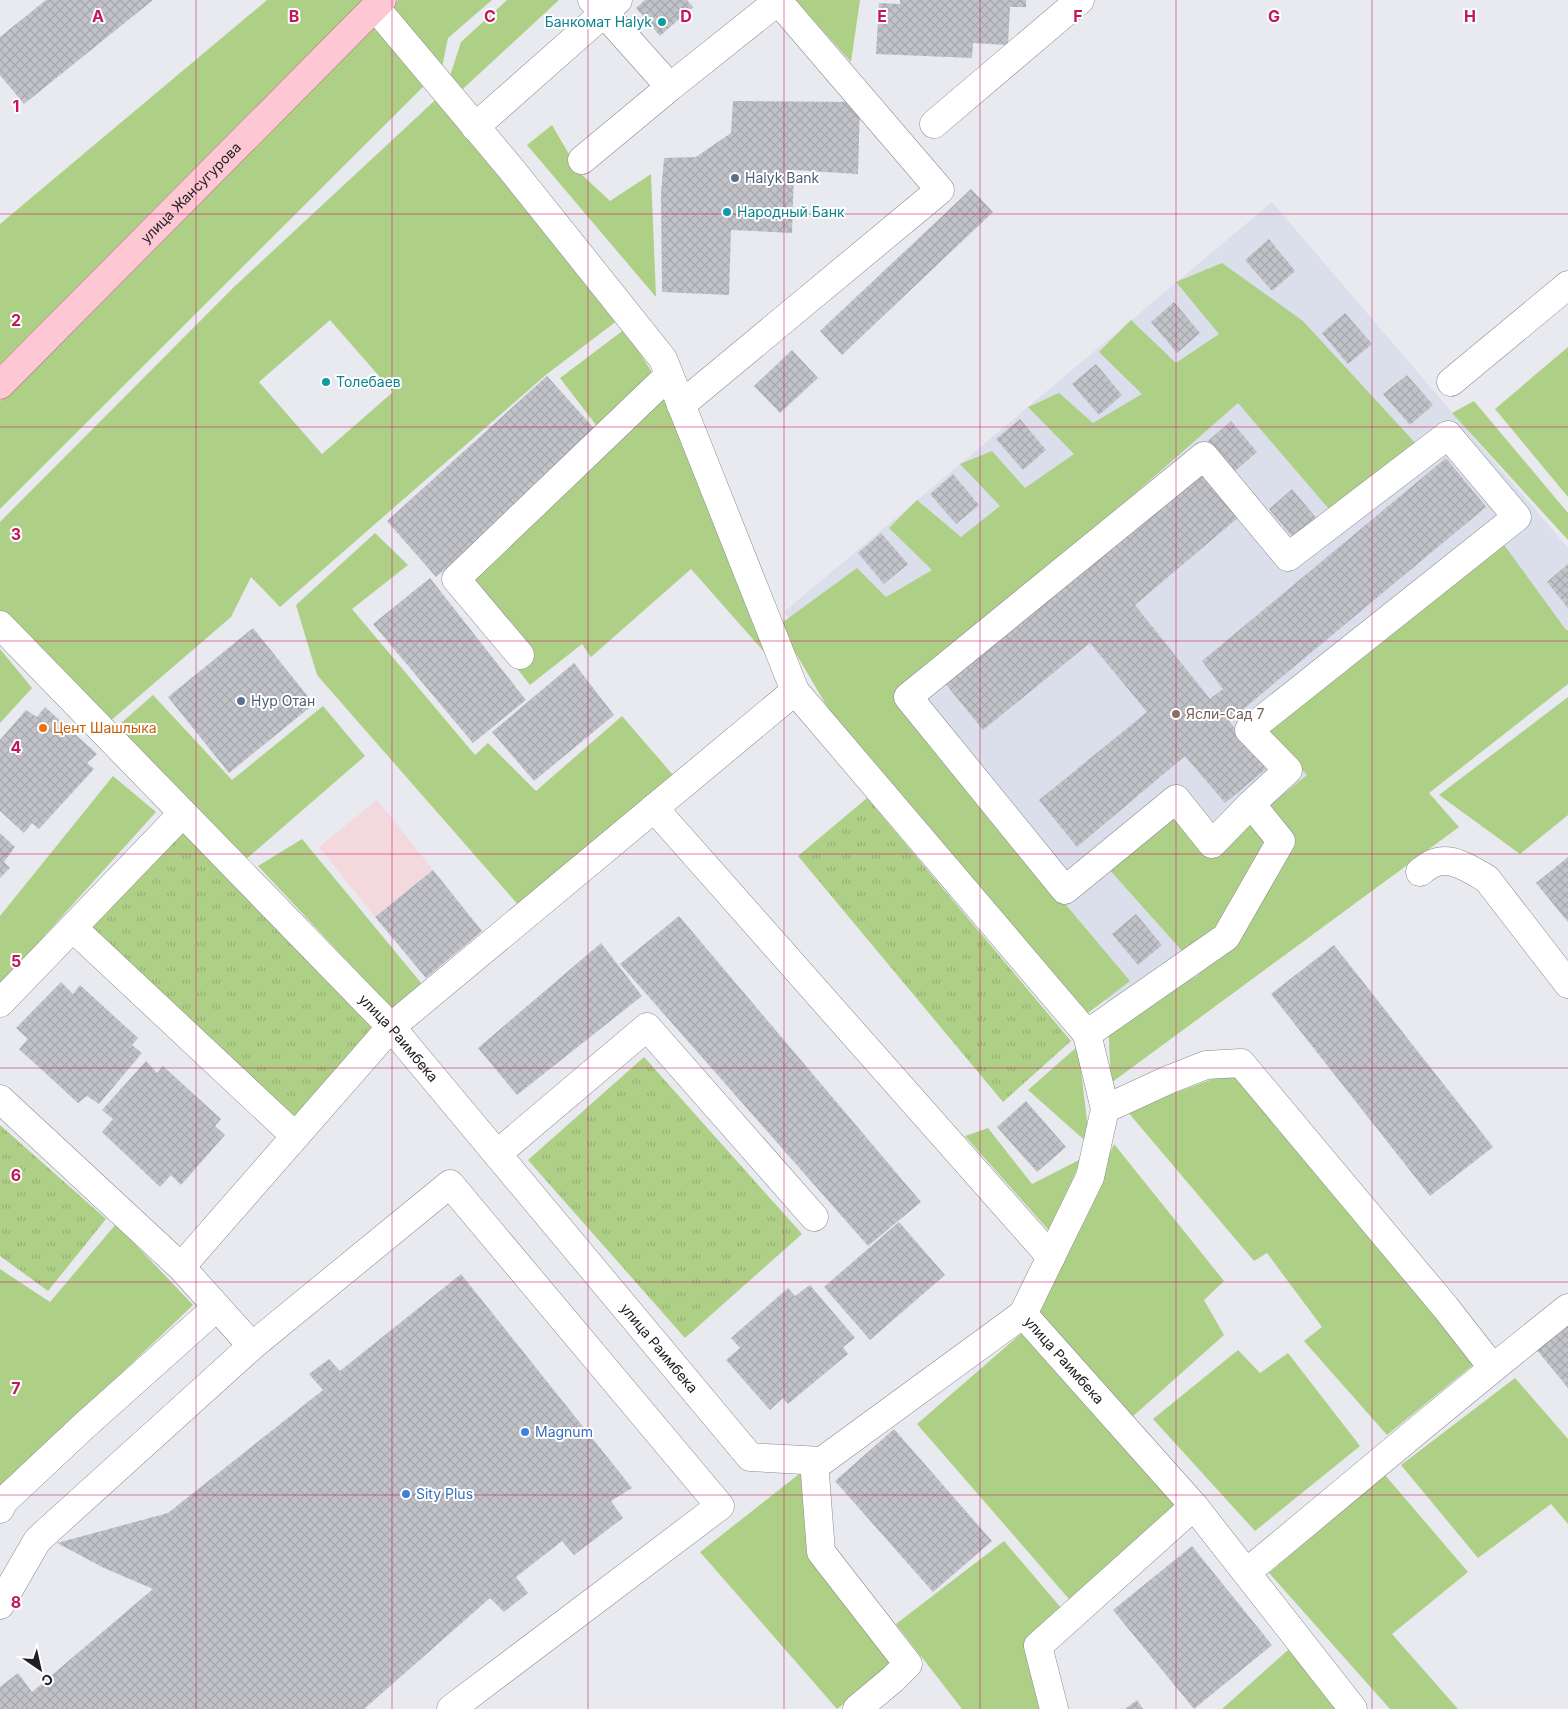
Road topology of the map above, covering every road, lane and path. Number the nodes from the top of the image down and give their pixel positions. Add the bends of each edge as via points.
1 (1080, 0) edge
2 (378, 4) edge
3 (605, 4) edge
4 (670, 87) junction
5 (934, 124) dead end
6 (475, 127) junction
7 (582, 160) dead end
8 (1568, 286) edge
9 (669, 374) junction
10 (1451, 382) dead end
11 (0, 385) edge
12 (681, 405) junction
13 (0, 625) edge
14 (520, 655) dead end
15 (795, 691) junction
16 (1251, 804) junction
17 (654, 808) junction
18 (183, 813) junction
19 (1420, 872) dead end
20 (73, 928) junction
21 (1568, 984) edge
22 (0, 1003) edge
23 (390, 1027) junction
24 (1087, 1034) junction
25 (0, 1099) edge
26 (1105, 1109) junction
27 (295, 1136) junction
28 (497, 1154) junction
29 (814, 1218) dead end
30 (1051, 1257) junction
31 (181, 1267) junction
32 (218, 1307) junction
33 (1568, 1308) edge
34 (1023, 1314) junction
35 (252, 1346) junction
36 (1492, 1367) junction
37 (814, 1460) junction
38 (1194, 1506) junction
39 (0, 1509) edge
40 (1247, 1572) junction
41 (0, 1606) edge
42 (450, 1709) edge
43 (857, 1709) edge
44 (1054, 1709) edge
45 (1353, 1709) edge

1 - 5 street
2 - 6 street
2 - 11 main road, улица Жансугурова
3 - 4 street
3 - 6 street
4 - 7 street
4 - 12 street via 778,1 940,190
6 - 9 street via 663,359
8 - 10 street
9 - 12 street
9 - 14 street via 456,579
12 - 15 street
13 - 18 street, улица Раимбека
15 - 17 street
15 - 24 street
16 - 16 street via 1288,770 1249,730 1517,517 1448,435 1288,557 1204,456 908,697 1066,890 1176,799 1212,844
16 - 24 street via 1281,841 1226,937
17 - 23 street
17 - 30 street
18 - 20 street
18 - 23 street, улица Раимбека
19 - 21 street via 1435,862 1450,861 1487,879
20 - 22 street
20 - 27 street
23 - 27 street
23 - 28 street, улица Раимбека
24 - 26 street
25 - 31 street
26 - 30 street via 1090,1177
26 - 36 street via 1206,1065 1241,1063 1440,1300
27 - 31 street
28 - 29 street via 647,1027
28 - 37 street, улица Раимбека via 750,1457
30 - 34 street
31 - 32 street
32 - 35 street
32 - 39 street via 84,1426
33 - 36 street
34 - 37 street, улица Раимбека via 822,1461
34 - 38 street, улица Раимбека
35 - 41 street via 37,1541
35 - 42 street via 450,1184 720,1506
36 - 40 street
37 - 43 street via 821,1552 908,1664
38 - 40 street, улица Раимбека
38 - 44 street via 1038,1646
40 - 45 street, улица Раимбека

